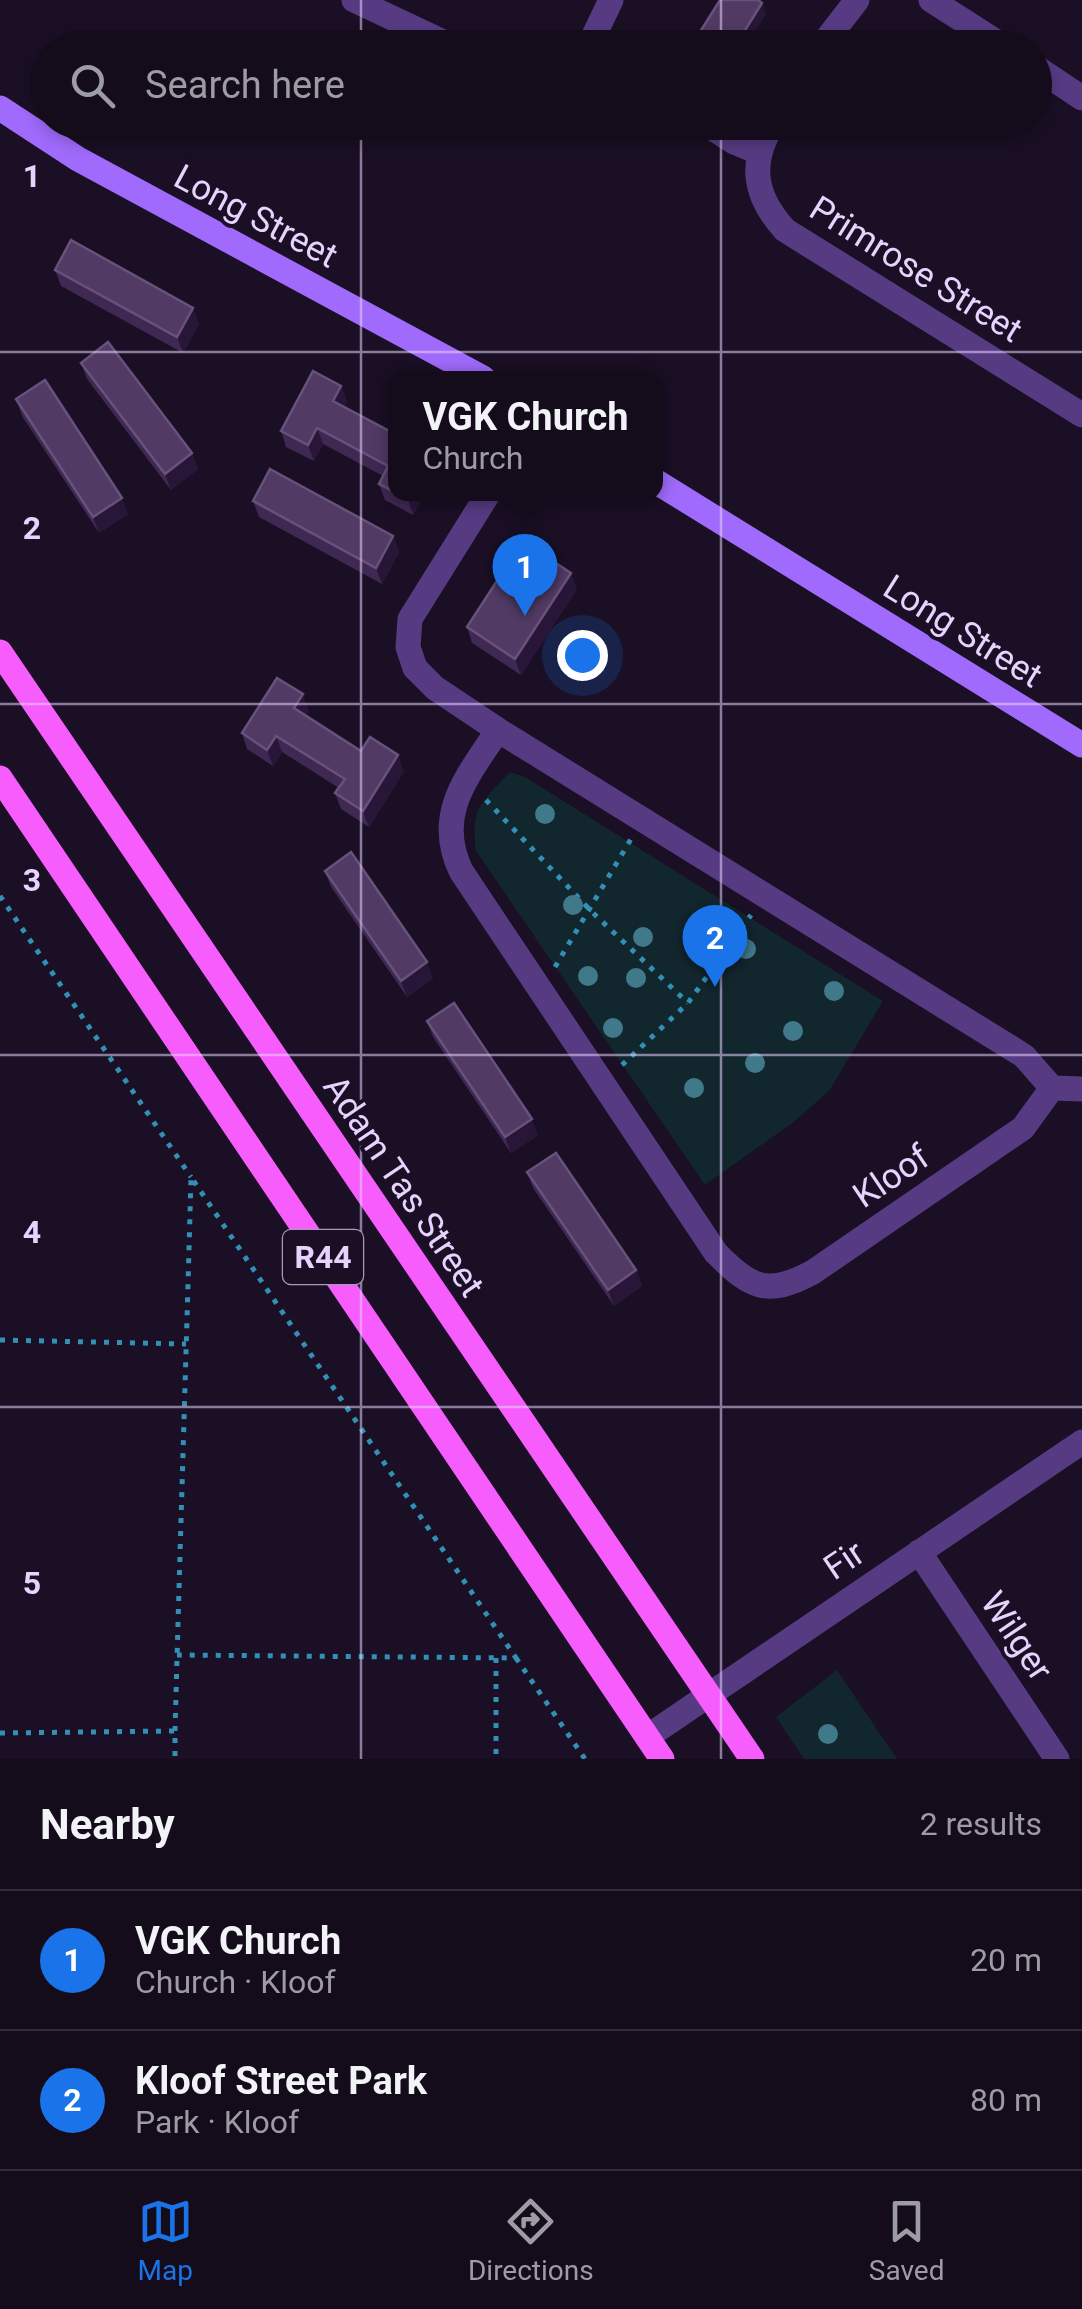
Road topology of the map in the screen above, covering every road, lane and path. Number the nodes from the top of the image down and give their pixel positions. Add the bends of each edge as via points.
1 (611, 0) edge
2 (931, 0) edge
3 (852, 1) edge
4 (365, 3) edge
5 (420, 30) edge
6 (597, 30) edge
7 (832, 30) edge
8 (978, 30) edge
9 (1052, 78) edge
10 (1082, 98) edge
11 (0, 108) edge
12 (30, 128) edge
13 (49, 140) edge
14 (731, 140) edge
15 (764, 140) edge
16 (758, 152) junction
17 (470, 371) edge
18 (1082, 416) edge
19 (663, 486) edge
20 (484, 501) edge
21 (0, 652) edge
22 (498, 730) junction
23 (1082, 745) edge
24 (0, 778) edge
25 (464, 784) junction
26 (640, 818) junction
27 (0, 896) edge
28 (764, 896) junction
29 (591, 911) junction
30 (538, 984) junction
31 (688, 1003) junction
32 (602, 1080) junction
33 (1052, 1088) junction
34 (1082, 1089) edge
35 (190, 1177) junction
36 (0, 1340) edge
37 (186, 1344) junction
38 (1082, 1442) edge
39 (919, 1552) junction
40 (177, 1655) junction
41 (496, 1658) junction
42 (516, 1658) junction
43 (709, 1694) junction
44 (175, 1731) junction
45 (0, 1733) edge
46 (647, 1737) junction
47 (175, 1759) edge
48 (496, 1759) edge
49 (585, 1759) edge
50 (662, 1759) edge
51 (752, 1759) edge
52 (1058, 1759) edge

1 - 6 street
2 - 8 street
3 - 7 street
4 - 5 street
9 - 10 street
11 - 12 street, Long Street
13 - 17 street, Long Street
14 - 16 street
15 - 16 street
16 - 18 street, Primrose Street via 758,188 785,230
19 - 23 street, Long Street
20 - 22 street via 410,620 408,647 415,668 435,688
21 - 43 main road, Adam Tas Street / R44
22 - 25 street, Kloof
22 - 26 street
24 - 46 main road, R44
25 - 29 path
25 - 30 street, Kloof via 452,809 451,850
26 - 28 street
26 - 29 path
27 - 35 path
28 - 31 path
28 - 33 street via 1024,1056
29 - 30 path via 561,962
29 - 31 path
30 - 32 street, Kloof
31 - 32 path
32 - 33 street, Kloof via 716,1252 755,1286 777,1287 813,1272 1022,1128
33 - 34 street
35 - 37 path
35 - 42 path
36 - 37 path
37 - 40 path
38 - 39 street, Fir
39 - 43 street, Fir
39 - 52 street, Wilger
40 - 41 path
40 - 44 path
41 - 42 path
41 - 48 path
42 - 49 path
43 - 46 street, Fir
43 - 51 main road, Adam Tas Street / R44
44 - 45 path
44 - 47 path
46 - 50 main road, R44

